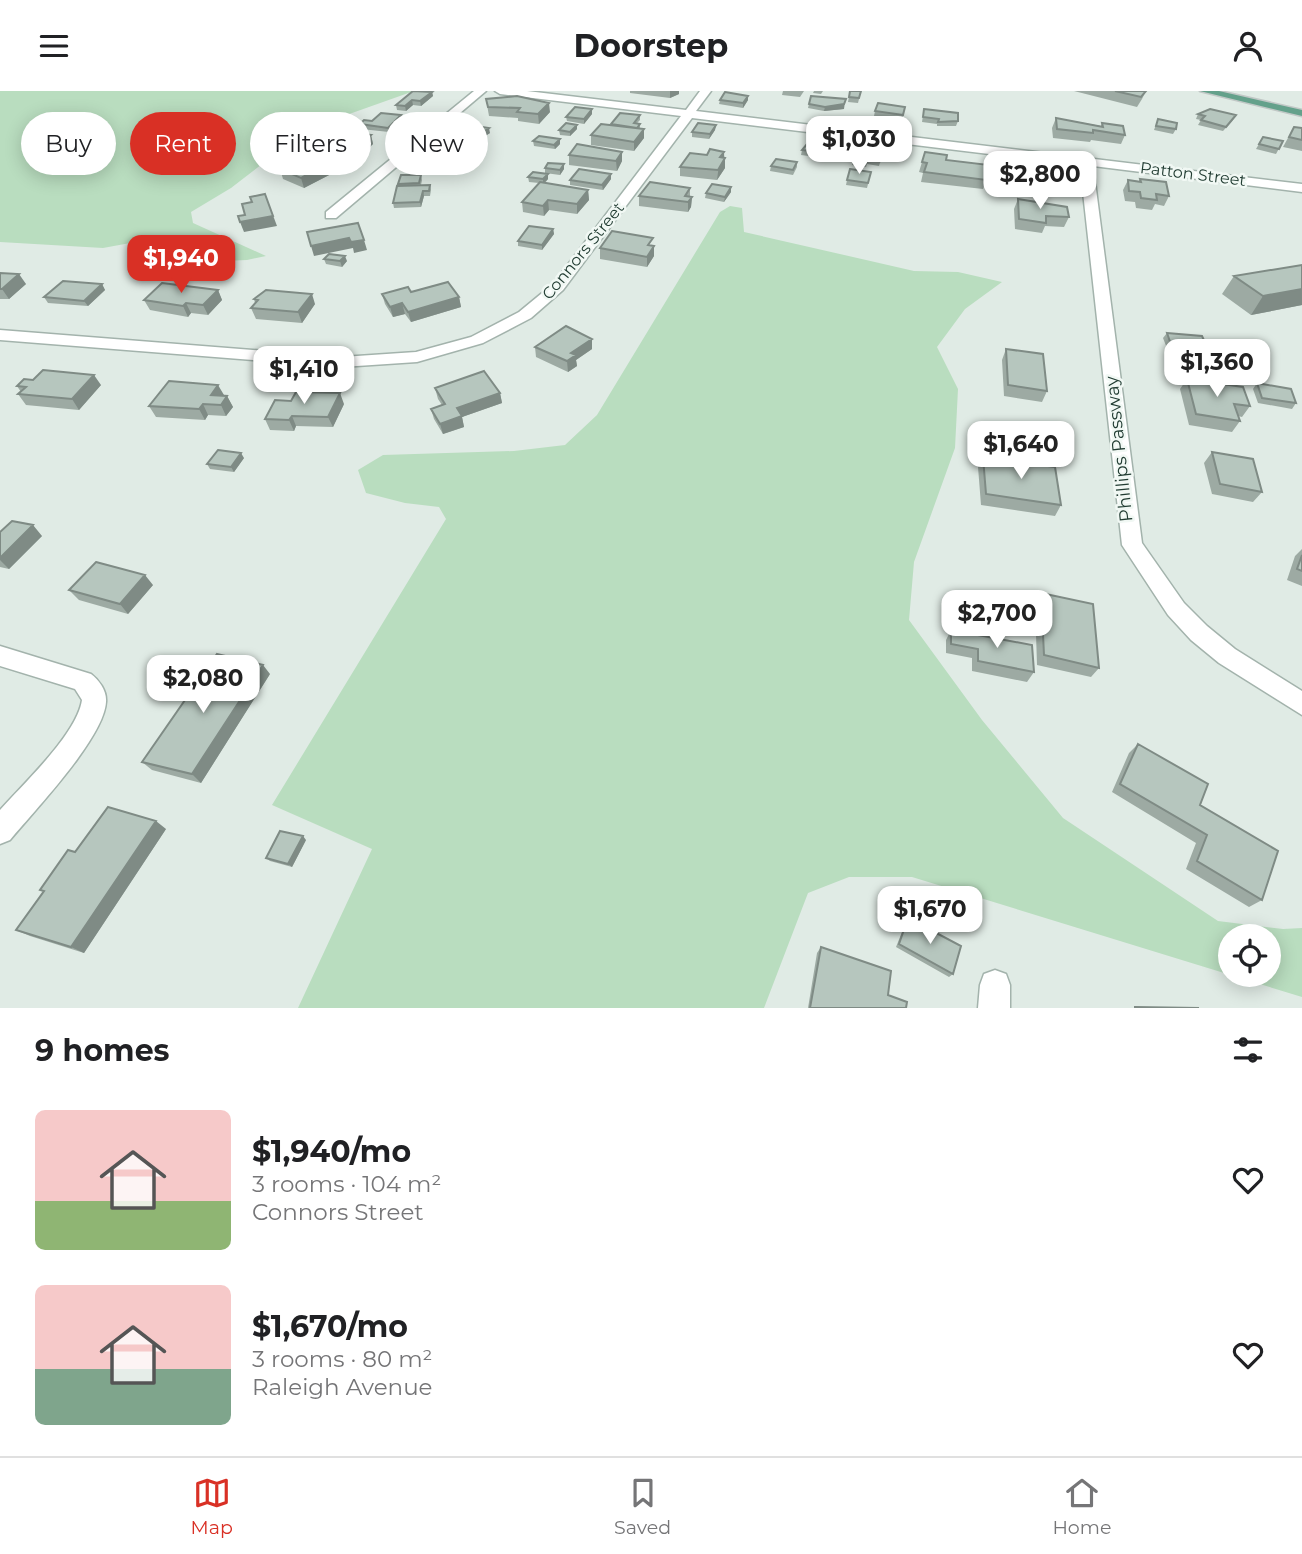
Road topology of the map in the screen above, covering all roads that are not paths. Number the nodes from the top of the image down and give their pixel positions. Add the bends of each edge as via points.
1 (481, 91) edge
2 (500, 91) edge
3 (706, 91) edge
4 (1205, 91) edge
5 (692, 113) junction
6 (1302, 113) edge
7 (1086, 160) junction
8 (1302, 188) edge
9 (331, 215) dead end
10 (0, 335) edge
11 (0, 656) edge
12 (1302, 704) edge
13 (0, 830) edge

1 - 9 street
2 - 5 street, Patton Street
3 - 5 street, Connors Street
4 - 6 main road
5 - 7 street, Patton Street
5 - 10 street, Connors Street via 558,287 514,322 461,345 417,357 342,362
7 - 8 street, Patton Street
7 - 12 street, Phillips Passway via 1132,545 1176,609 1199,633
11 - 13 street via 83,681 93,691 94,705 82,730

